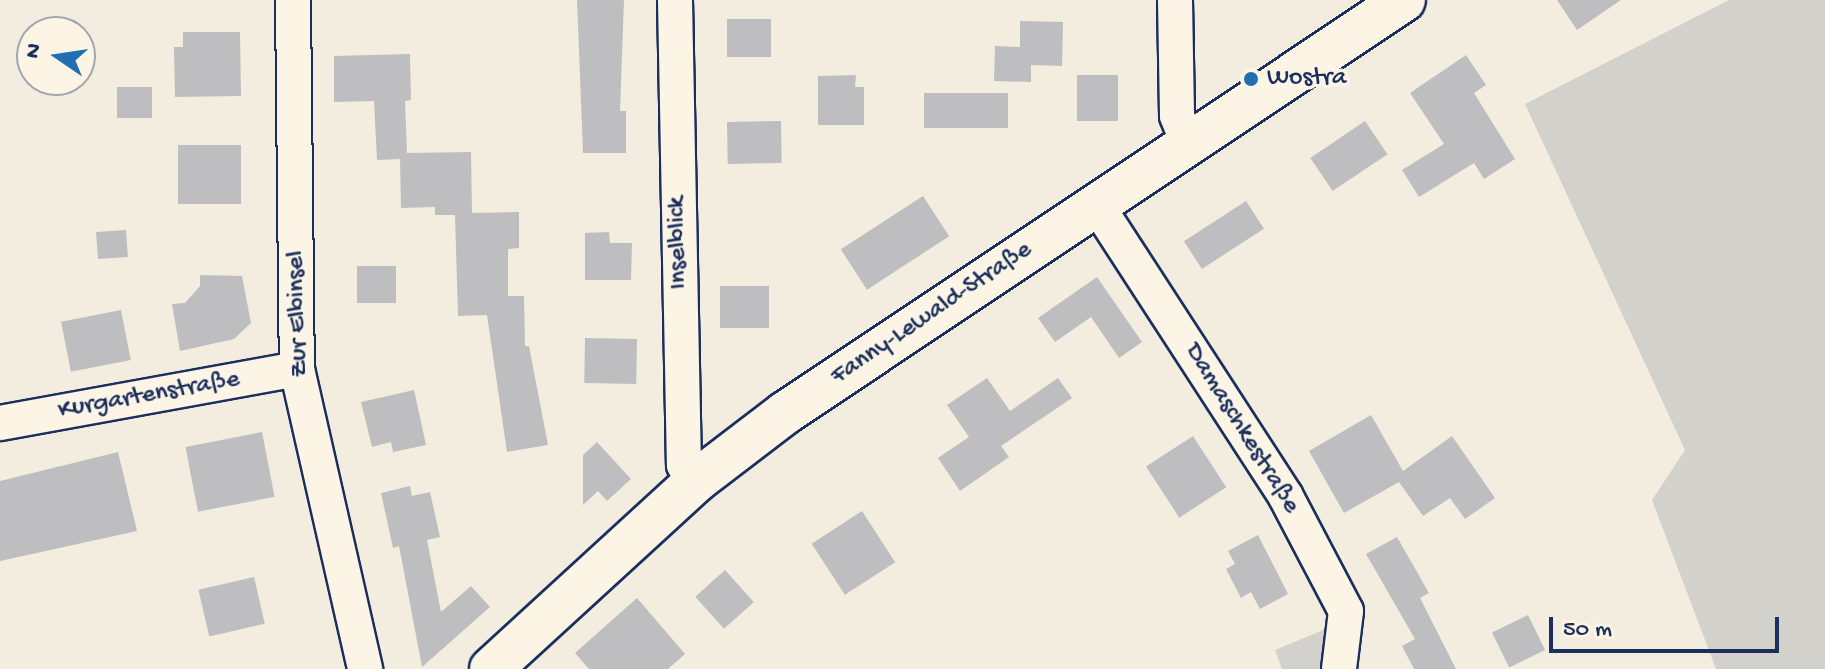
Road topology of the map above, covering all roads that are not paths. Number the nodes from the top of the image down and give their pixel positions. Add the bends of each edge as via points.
1 (293, 0) edge
2 (675, 0) edge
3 (1175, 0) edge
4 (1404, 0) edge
5 (1188, 143) junction
6 (1096, 204) junction
7 (297, 369) junction
8 (0, 423) edge
9 (696, 481) junction
10 (365, 669) edge
11 (491, 669) edge
12 (1339, 669) edge

1 - 7 street, Zur Elbinsel
2 - 9 street, Inselblick via 684,465
3 - 5 street via 1177,116
4 - 5 street, Fanny-Lewald-Straße
5 - 6 street, Fanny-Lewald-Straße
6 - 9 street, Fanny-Lewald-Straße via 785,413
6 - 12 street, Damaschkestraße via 1285,495 1346,611
7 - 8 street, Kurgartenstraße
7 - 10 street, Zur Elbinsel
9 - 11 street, Fanny-Lewald-Straße

